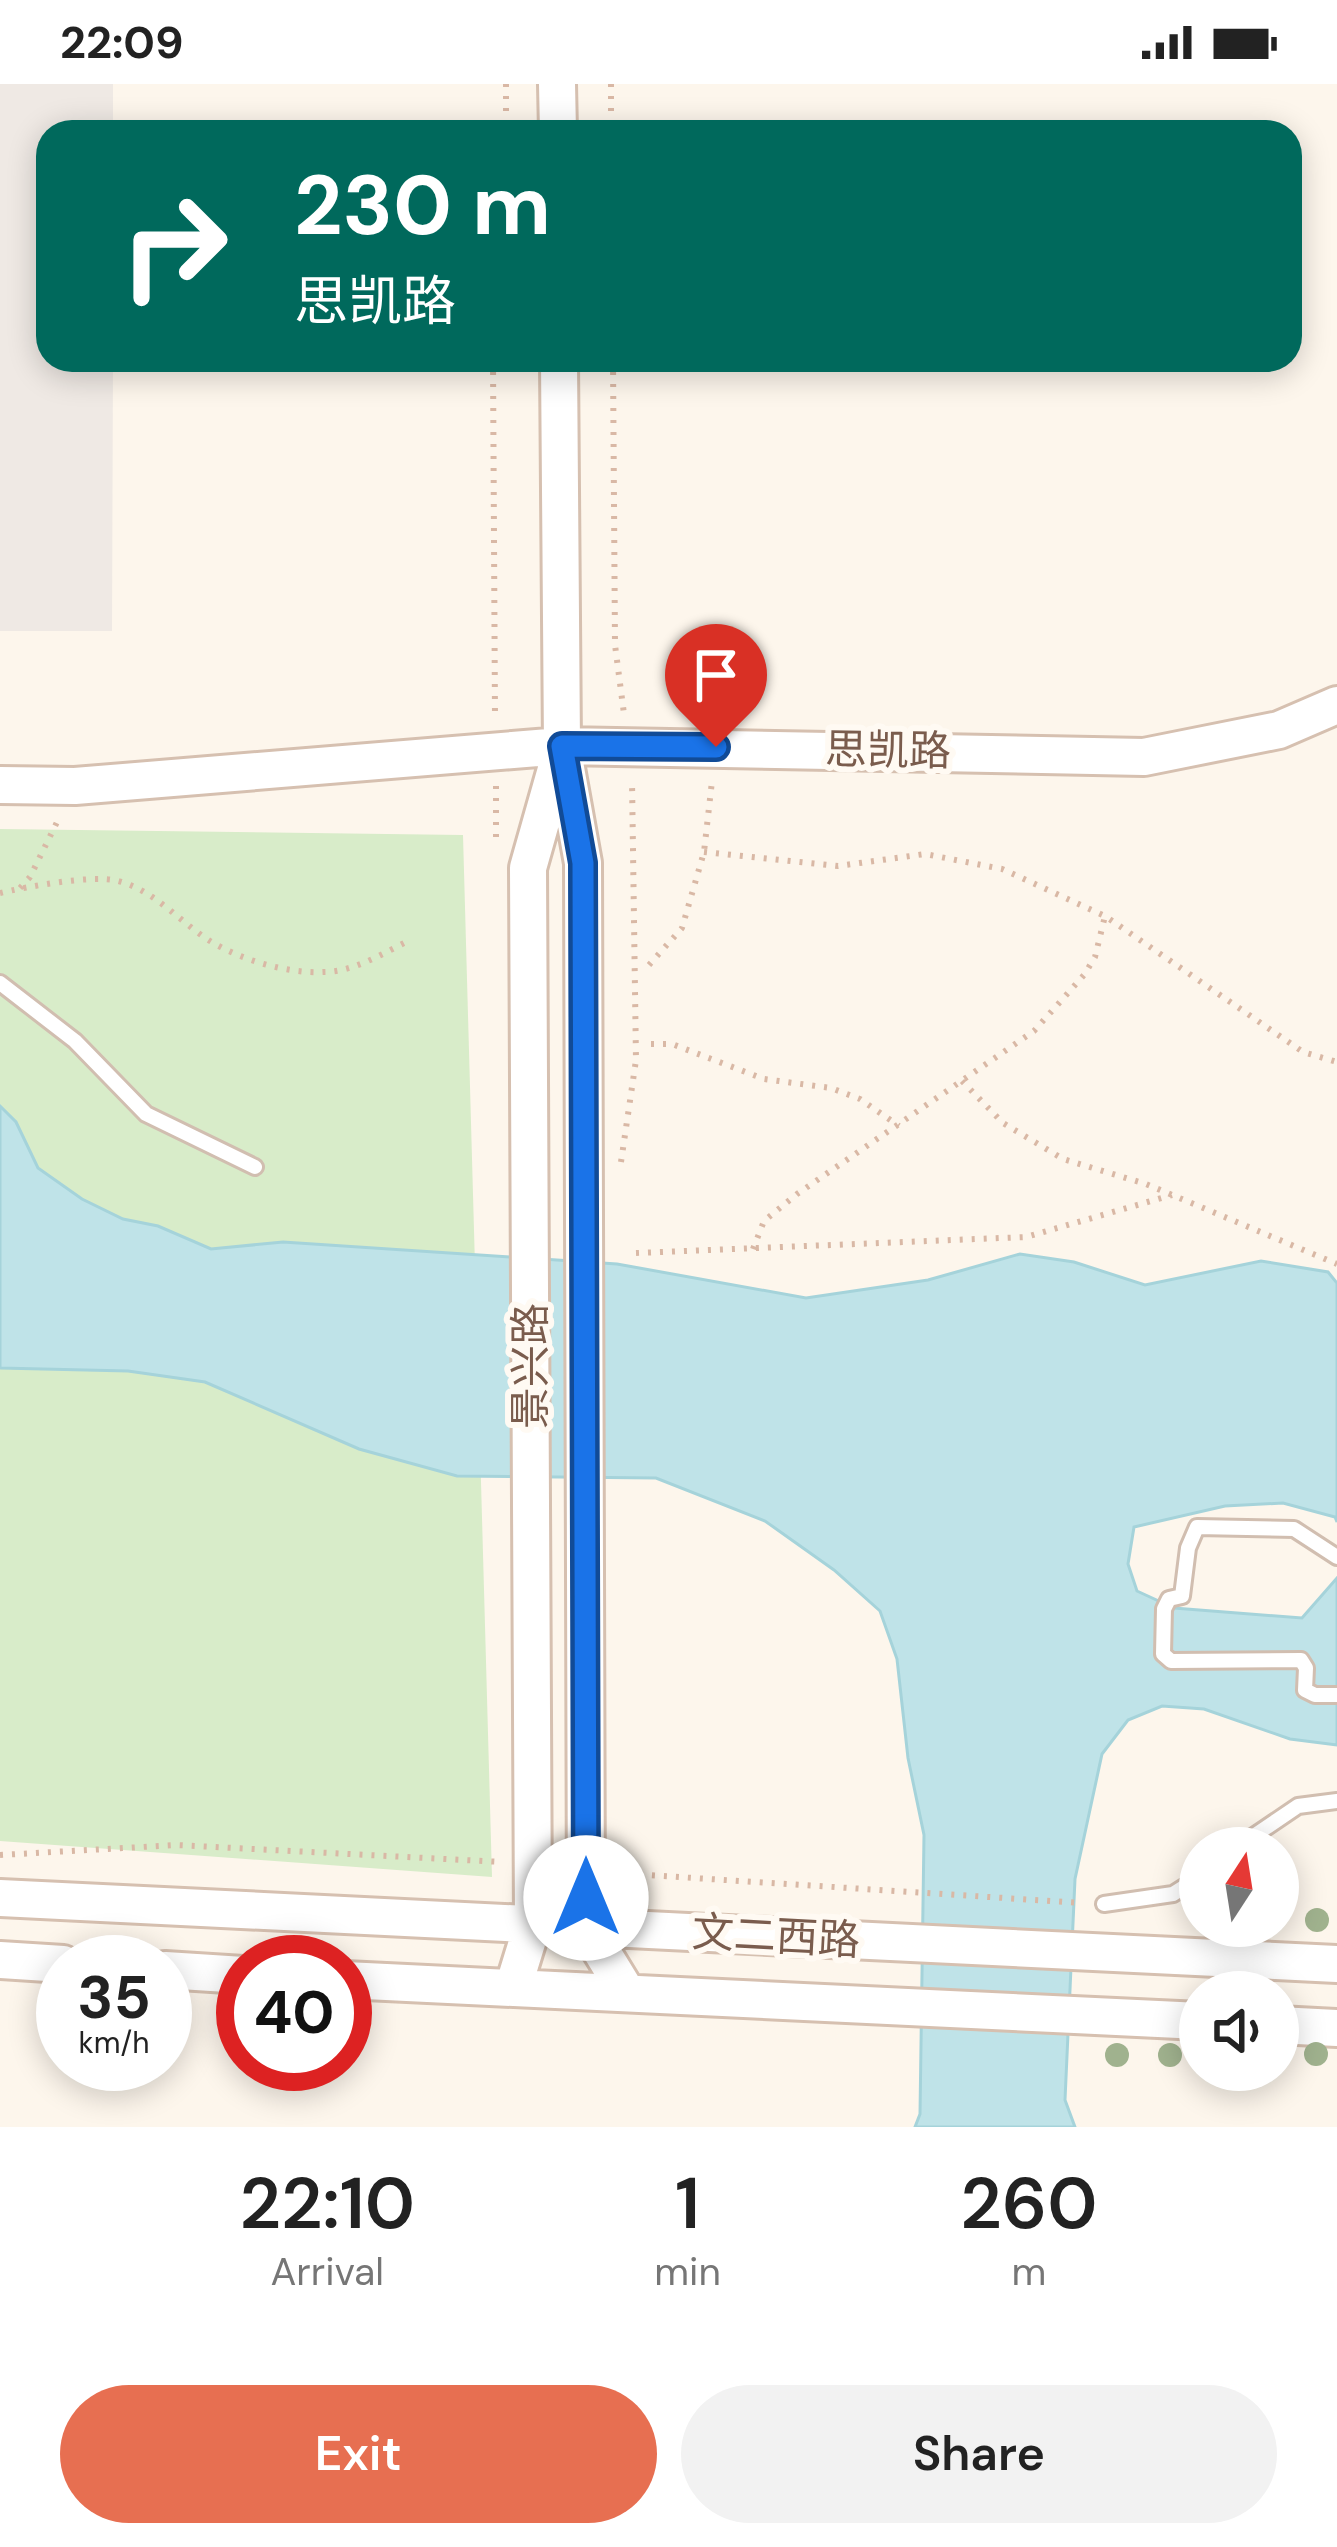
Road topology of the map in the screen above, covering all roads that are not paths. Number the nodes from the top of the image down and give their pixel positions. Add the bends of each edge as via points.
1 (557, 84) edge
2 (558, 120) edge
3 (560, 372) edge
4 (1337, 705) edge
5 (562, 746) junction
6 (0, 785) edge
7 (0, 983) edge
8 (255, 1167) dead end
9 (1336, 1556) edge
10 (1337, 1694) edge
11 (1337, 1801) edge
12 (1267, 1827) edge
13 (1179, 1890) edge
14 (0, 1898) edge
15 (1104, 1904) road end
16 (532, 1923) junction
17 (586, 1926) junction
18 (0, 1960) edge
19 (36, 1962) edge
20 (1337, 1964) edge
21 (372, 1981) edge
22 (513, 1988) junction
23 (627, 1993) junction
24 (1179, 2019) edge
25 (1299, 2026) edge
26 (1337, 2028) edge

1 - 2 street
3 - 5 street, 景兴路
4 - 5 street, 思凯路 via 1279,730 1144,758
5 - 6 street, 思凯路 via 75,786
5 - 16 street, 景兴路 via 528,868
5 - 17 street, 景兴路 via 583,863
7 - 8 lane via 75,1041 146,1114
9 - 10 lane via 1294,1528 1197,1527 1182,1596 1168,1598 1164,1610 1163,1654 1172,1661 1301,1660 1305,1690
11 - 12 lane via 1298,1806
13 - 15 lane
14 - 16 street, 文二西路
16 - 17 street, 文二西路
16 - 22 street, 景兴路
17 - 20 street, 文二西路
17 - 23 street
18 - 19 street
21 - 22 street, 文二西路
22 - 23 street, 文二西路
23 - 24 street, 文二西路
25 - 26 street

